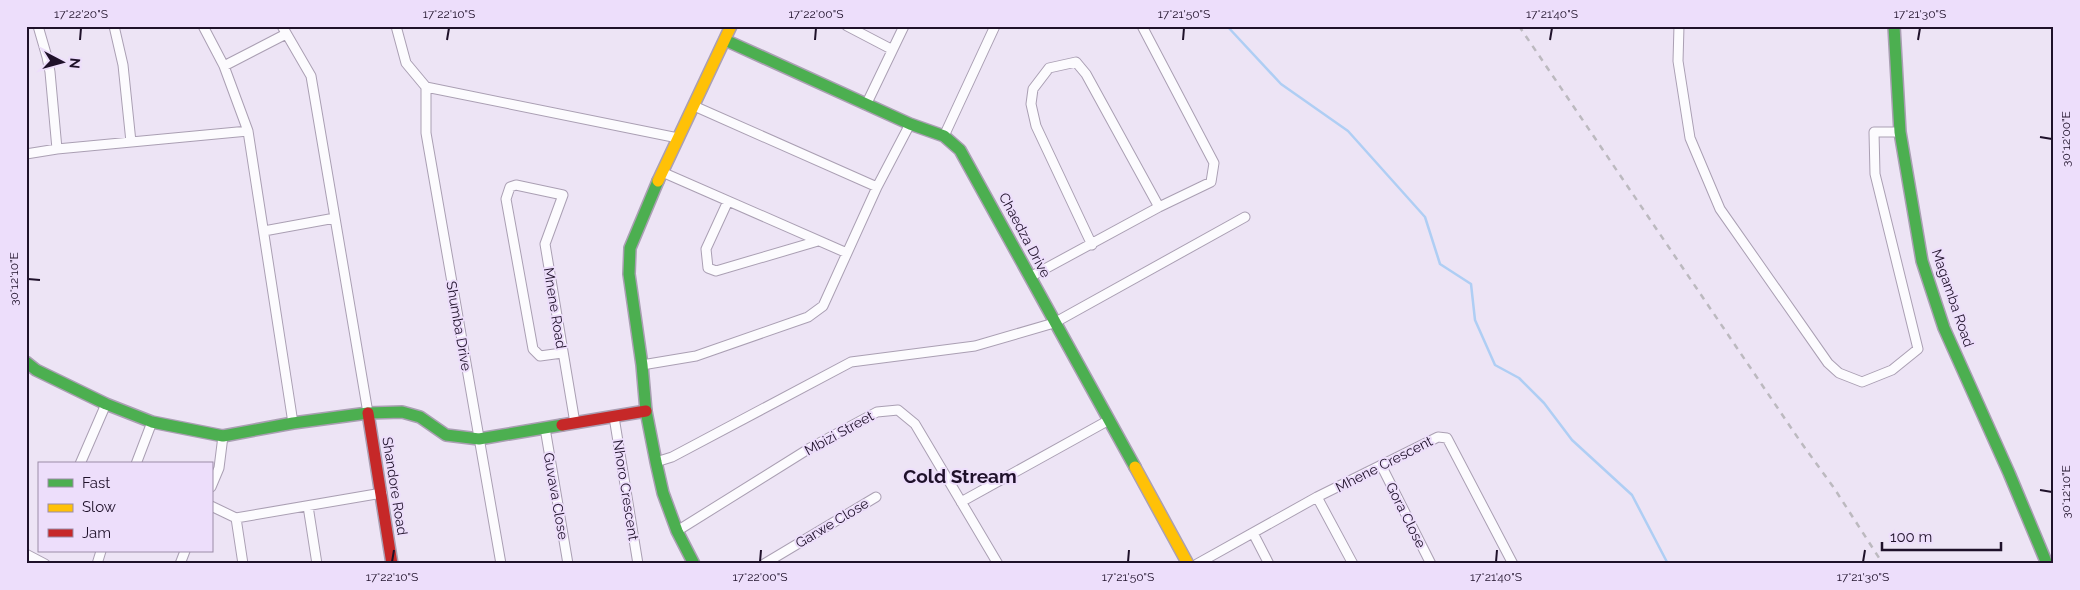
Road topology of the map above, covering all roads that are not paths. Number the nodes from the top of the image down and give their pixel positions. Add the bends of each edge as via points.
1 (38, 26) edge
2 (114, 26) edge
3 (203, 26) edge
4 (396, 26) edge
5 (731, 26) edge
6 (847, 26) edge
7 (904, 26) edge
8 (995, 26) edge
9 (1142, 26) edge
10 (1679, 26) edge
11 (1894, 26) edge
12 (284, 30) edge
13 (725, 40) junction
14 (892, 49) junction
15 (224, 66) junction
16 (426, 87) junction
17 (866, 105) junction
18 (694, 106) junction
19 (910, 124) junction
20 (248, 131) junction
21 (1900, 132) junction
22 (944, 136) junction
23 (678, 138) junction
24 (131, 142) junction
25 (57, 149) junction
26 (26, 154) edge
27 (662, 172) junction
28 (877, 187) junction
29 (728, 201) junction
30 (1159, 207) junction
31 (1244, 217) dead end
32 (335, 218) junction
33 (264, 232) junction
34 (818, 241) junction
35 (1092, 245) junction
36 (847, 253) junction
37 (1030, 277) junction
38 (1054, 323) junction
39 (562, 353) junction
40 (26, 362) edge
41 (642, 365) junction
42 (106, 404) junction
43 (646, 411) junction
44 (368, 413) junction
45 (614, 416) junction
46 (1108, 420) junction
47 (152, 422) junction
48 (293, 423) junction
49 (575, 423) junction
50 (545, 428) junction
51 (223, 436) junction
52 (478, 439) junction
53 (81, 462) edge
54 (137, 462) edge
55 (656, 462) junction
56 (1381, 466) junction
57 (212, 485) edge
58 (382, 493) junction
59 (876, 497) dead end
60 (1317, 497) junction
61 (960, 502) junction
62 (212, 506) edge
63 (308, 506) junction
64 (236, 518) junction
65 (677, 532) junction
66 (1253, 533) junction
67 (102, 552) edge
68 (185, 552) edge
69 (26, 554) edge
70 (42, 562) edge
71 (97, 564) edge
72 (180, 564) edge
73 (243, 564) edge
74 (317, 564) edge
75 (392, 564) edge
76 (501, 564) edge
77 (568, 564) edge
78 (638, 564) edge
79 (694, 564) edge
80 (764, 564) edge
81 (998, 564) edge
82 (1188, 564) edge
83 (1196, 564) edge
84 (1269, 564) edge
85 (1353, 564) edge
86 (1431, 564) edge
87 (1513, 564) edge
88 (2047, 564) edge

1 - 25 street via 49,65
2 - 24 street via 124,65
3 - 15 street
4 - 16 street via 406,63
5 - 13 main road
6 - 14 street
7 - 14 street
8 - 22 street
9 - 30 street via 1214,162 1211,182
10 - 21 street via 1678,61 1690,138 1720,209 1828,363 1839,373 1862,382 1892,370 1918,349 1875,174 1874,132
11 - 21 main road, Magamba Road
12 - 15 street
12 - 32 street via 311,76
13 - 17 main road, Chaedza Drive
13 - 18 main road
14 - 17 street
15 - 20 street
16 - 23 street
16 - 52 street, Shumba Drive via 426,133
17 - 19 main road, Chaedza Drive
18 - 23 main road
18 - 28 street
19 - 22 main road, Chaedza Drive
19 - 28 street
20 - 24 street
20 - 33 street
21 - 88 main road, Magamba Road via 1922,261 1944,328
22 - 37 main road, Chaedza Drive via 960,150
23 - 27 main road
24 - 25 street
25 - 26 street
27 - 29 street
27 - 41 main road via 630,248 629,274
28 - 36 street
29 - 34 street
29 - 34 street via 706,249 708,268 716,271
30 - 35 street
30 - 35 street via 1086,74 1076,62 1049,68 1033,89 1030,104 1036,126
31 - 38 street
32 - 33 street
32 - 44 street
33 - 48 street
34 - 36 street
35 - 37 street
36 - 41 street via 823,306 808,317 696,356
37 - 38 main road, Chaedza Drive
38 - 46 main road, Chaedza Drive
38 - 55 street via 975,346 851,362 672,457
39 - 39 street, Mnene Road via 545,244 563,196 516,185 510,187 506,199 533,348 540,356
39 - 49 street, Mnene Road
40 - 42 main road
41 - 43 main road
42 - 47 main road
42 - 53 street
43 - 45 main road
43 - 55 main road
44 - 48 main road
44 - 52 main road via 402,412 420,417 446,435
44 - 58 main road, Shandore Road
45 - 49 main road
45 - 78 street, Nhoro Crescent
46 - 61 street
46 - 82 main road, Chaedza Drive
47 - 51 main road
47 - 54 street
48 - 51 main road
49 - 50 main road
50 - 52 main road
50 - 77 street, Guvava Close
51 - 57 street via 219,468
52 - 76 street, Shumba Drive
55 - 65 main road
56 - 60 street, Mhene Crescent
56 - 86 street, Gora Close
56 - 87 street, Mhene Crescent via 1438,437 1447,438
58 - 63 street
58 - 75 main road, Shandore Road
59 - 80 street, Garwe Close
60 - 66 street, Mhene Crescent
60 - 85 street
61 - 65 street, Mbizi Street via 915,424 898,410 891,410 877,412 810,448
61 - 81 street, Mbizi Street
62 - 64 street
63 - 64 street
63 - 74 street
64 - 73 street
65 - 79 main road
66 - 83 street, Mhene Crescent
66 - 84 street
67 - 71 street
68 - 72 street
69 - 70 street

